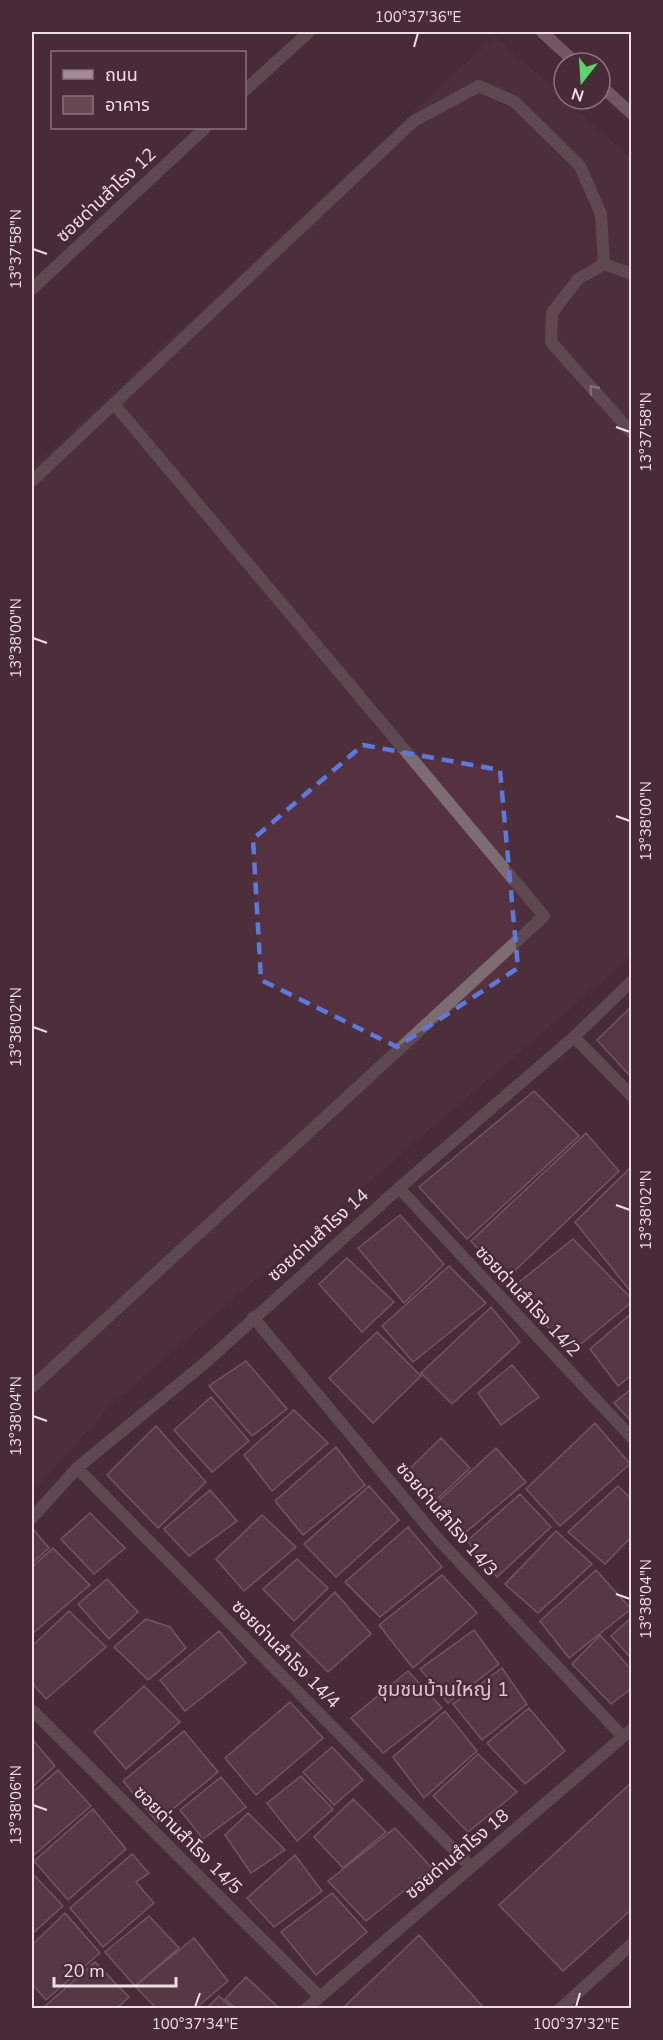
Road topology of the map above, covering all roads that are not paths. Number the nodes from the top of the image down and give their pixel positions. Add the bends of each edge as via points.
1 (309, 32) edge
2 (542, 32) edge
3 (563, 51) edge
4 (246, 89) edge
5 (612, 96) edge
6 (632, 114) edge
7 (205, 129) edge
8 (604, 264) junction
9 (632, 274) edge
10 (32, 289) edge
11 (114, 404) junction
12 (632, 432) edge
13 (32, 481) edge
14 (632, 981) edge
15 (574, 1036) junction
16 (632, 1096) edge
17 (399, 1188) junction
18 (253, 1317) junction
19 (32, 1387) edge
20 (632, 1437) edge
21 (77, 1468) junction
22 (32, 1518) edge
23 (32, 1710) edge
24 (627, 1733) edge
25 (470, 1866) junction
26 (632, 1944) edge
27 (319, 1996) junction
28 (307, 2008) edge
29 (561, 2008) edge

1 - 4 street
2 - 3 main road
5 - 6 main road
7 - 10 street, ซอยด่านสำโรง 12
8 - 9 street
8 - 11 street via 601,214 580,166 515,102 479,86 414,121
12 -> 8 street via 551,342 552,313 578,279
11 - 13 street
11 - 19 street via 544,916
14 - 15 street, ซอยด่านสำโรง 14
15 - 16 street
15 - 17 street, ซอยด่านสำโรง 14
17 - 18 street, ซอยด่านสำโรง 14
17 - 20 street, ซอยด่านสำโรง 14/2
18 - 21 street, ซอยด่านสำโรง 14 via 206,1362
18 - 24 street, ซอยด่านสำโรง 14/3 via 438,1539
21 - 22 street, ซอยด่านสำโรง 14
21 - 25 street, ซอยด่านสำโรง 14/4
23 - 27 street, ซอยด่านสำโรง 14/5
24 - 25 street, ซอยด่านสำโรง 18
25 - 27 street, ซอยด่านสำโรง 18
26 - 29 street
27 - 28 street, ซอยด่านสำโรง 18

